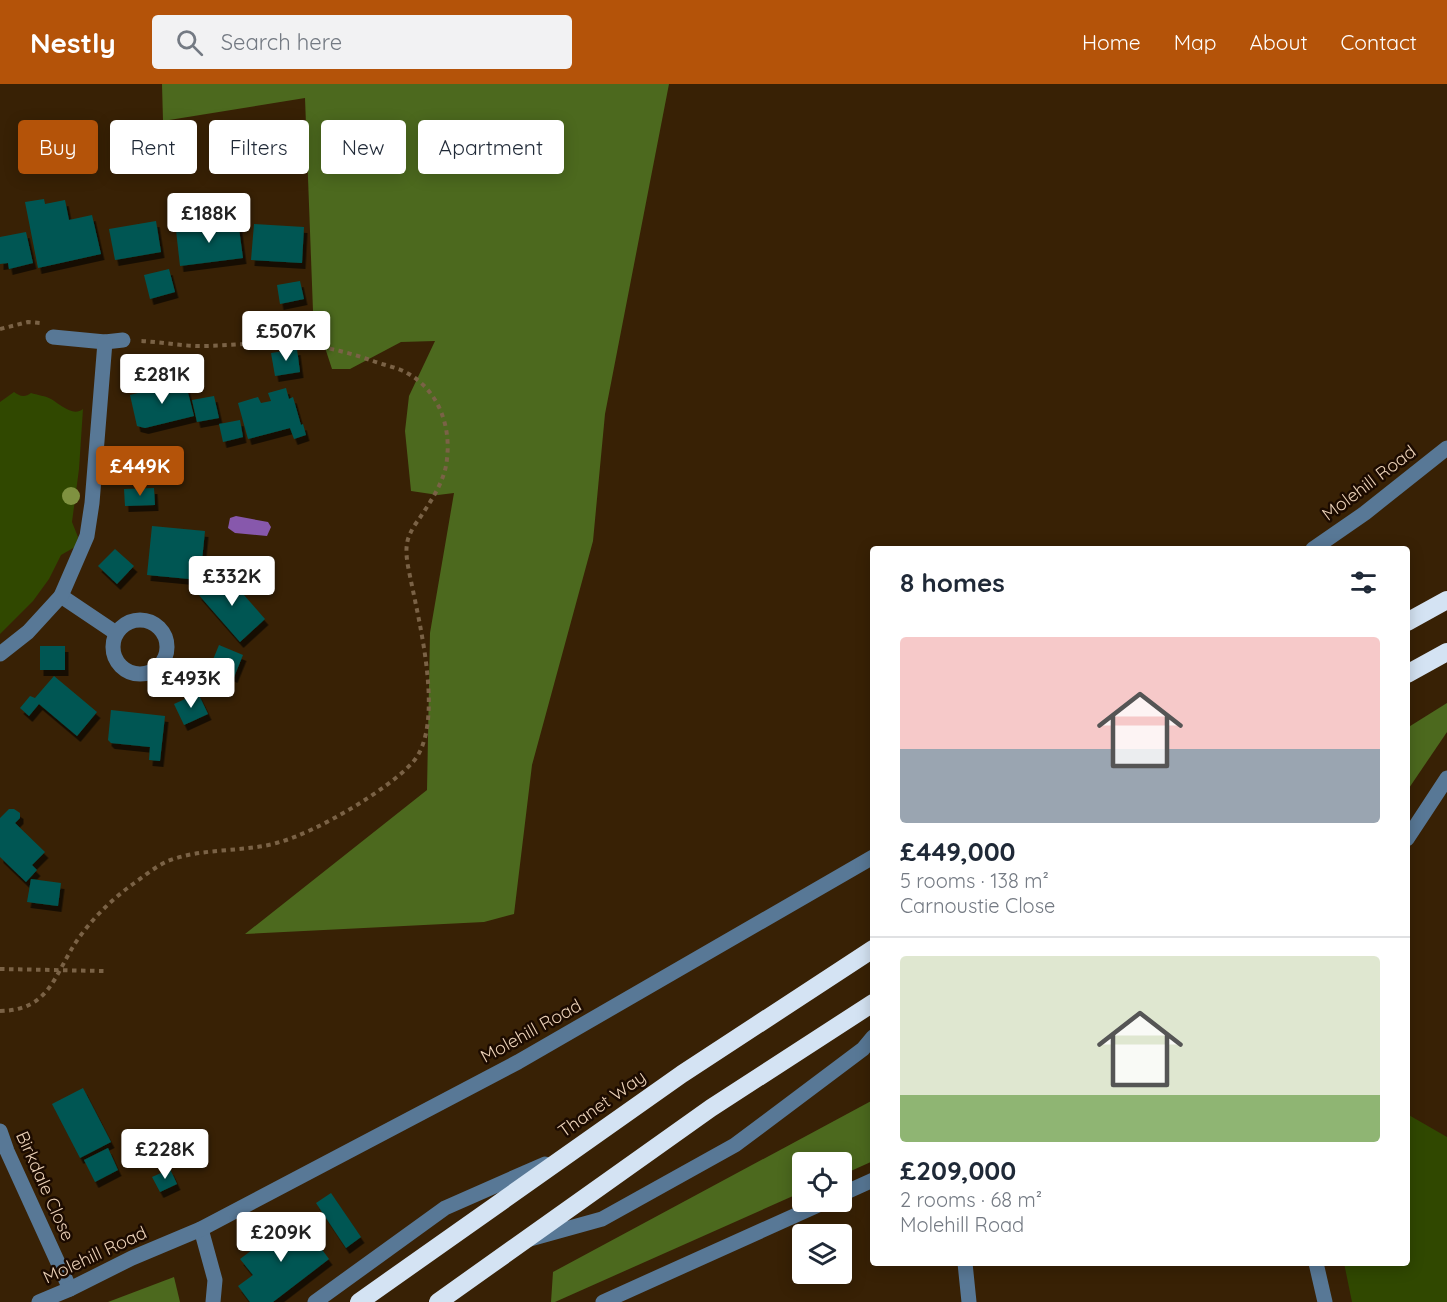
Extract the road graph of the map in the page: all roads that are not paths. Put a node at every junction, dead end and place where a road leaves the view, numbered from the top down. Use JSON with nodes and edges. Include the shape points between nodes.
{"nodes":[{"id":1,"x":53,"y":337,"type":"road end"},
{"id":2,"x":123,"y":340,"type":"road end"},
{"id":3,"x":105,"y":342,"type":"junction"},
{"id":4,"x":1447,"y":448,"type":"edge"},
{"id":5,"x":1317,"y":546,"type":"edge"},
{"id":6,"x":61,"y":596,"type":"junction"},
{"id":7,"x":1447,"y":600,"type":"edge"},
{"id":8,"x":1410,"y":620,"type":"edge"},
{"id":9,"x":116,"y":633,"type":"dead end"},
{"id":10,"x":1447,"y":652,"type":"edge"},
{"id":11,"x":0,"y":654,"type":"edge"},
{"id":12,"x":1410,"y":672,"type":"edge"},
{"id":13,"x":1447,"y":778,"type":"edge"},
{"id":14,"x":1410,"y":834,"type":"edge"},
{"id":15,"x":870,"y":859,"type":"edge"},
{"id":16,"x":870,"y":951,"type":"edge"},
{"id":17,"x":870,"y":1005,"type":"edge"},
{"id":18,"x":870,"y":1041,"type":"edge"},
{"id":19,"x":0,"y":1131,"type":"edge"},
{"id":20,"x":566,"y":1155,"type":"junction"},
{"id":21,"x":870,"y":1181,"type":"edge"},
{"id":22,"x":852,"y":1189,"type":"edge"},
{"id":23,"x":803,"y":1212,"type":"edge"},
{"id":24,"x":201,"y":1229,"type":"junction"},
{"id":25,"x":525,"y":1240,"type":"junction"},
{"id":26,"x":965,"y":1266,"type":"edge"},
{"id":27,"x":1317,"y":1266,"type":"edge"},
{"id":28,"x":70,"y":1289,"type":"junction"},
{"id":29,"x":39,"y":1302,"type":"edge"},
{"id":30,"x":213,"y":1302,"type":"edge"},
{"id":31,"x":315,"y":1302,"type":"edge"},
{"id":32,"x":359,"y":1302,"type":"edge"},
{"id":33,"x":438,"y":1302,"type":"edge"},
{"id":34,"x":603,"y":1302,"type":"edge"},
{"id":35,"x":969,"y":1302,"type":"edge"},
{"id":36,"x":1325,"y":1302,"type":"edge"}],
"edges":[{"from":1,"to":3,"type":"street"},
{"from":2,"to":3,"type":"street"},
{"from":3,"to":6,"type":"street","via":[[87,537]]},
{"from":4,"to":5,"type":"street","name":"Molehill Road"},
{"from":6,"to":9,"type":"street"},
{"from":6,"to":11,"type":"street","via":[[28,632]]},
{"from":7,"to":8,"type":"highway"},
{"from":10,"to":12,"type":"highway"},
{"from":13,"to":14,"type":"street"},
{"from":15,"to":24,"type":"street","name":"Molehill Road","via":[[518,1062]]},
{"from":16,"to":20,"type":"highway","name":"Thanet Way"},
{"from":17,"to":25,"type":"highway","via":[[711,1108]]},
{"from":18,"to":25,"type":"street","via":[[735,1144],[602,1219]]},
{"from":19,"to":28,"type":"street","name":"Birkdale Close"},
{"from":20,"to":31,"type":"street","via":[[445,1208]]},
{"from":20,"to":32,"type":"highway","name":"Thanet Way"},
{"from":21,"to":22,"type":"street"},
{"from":23,"to":34,"type":"street"},
{"from":24,"to":28,"type":"street","name":"Molehill Road"},
{"from":24,"to":30,"type":"street","via":[[215,1280]]},
{"from":25,"to":33,"type":"highway"},
{"from":26,"to":35,"type":"street"},
{"from":27,"to":36,"type":"street"},
{"from":28,"to":29,"type":"street","name":"Molehill Road"}]}
